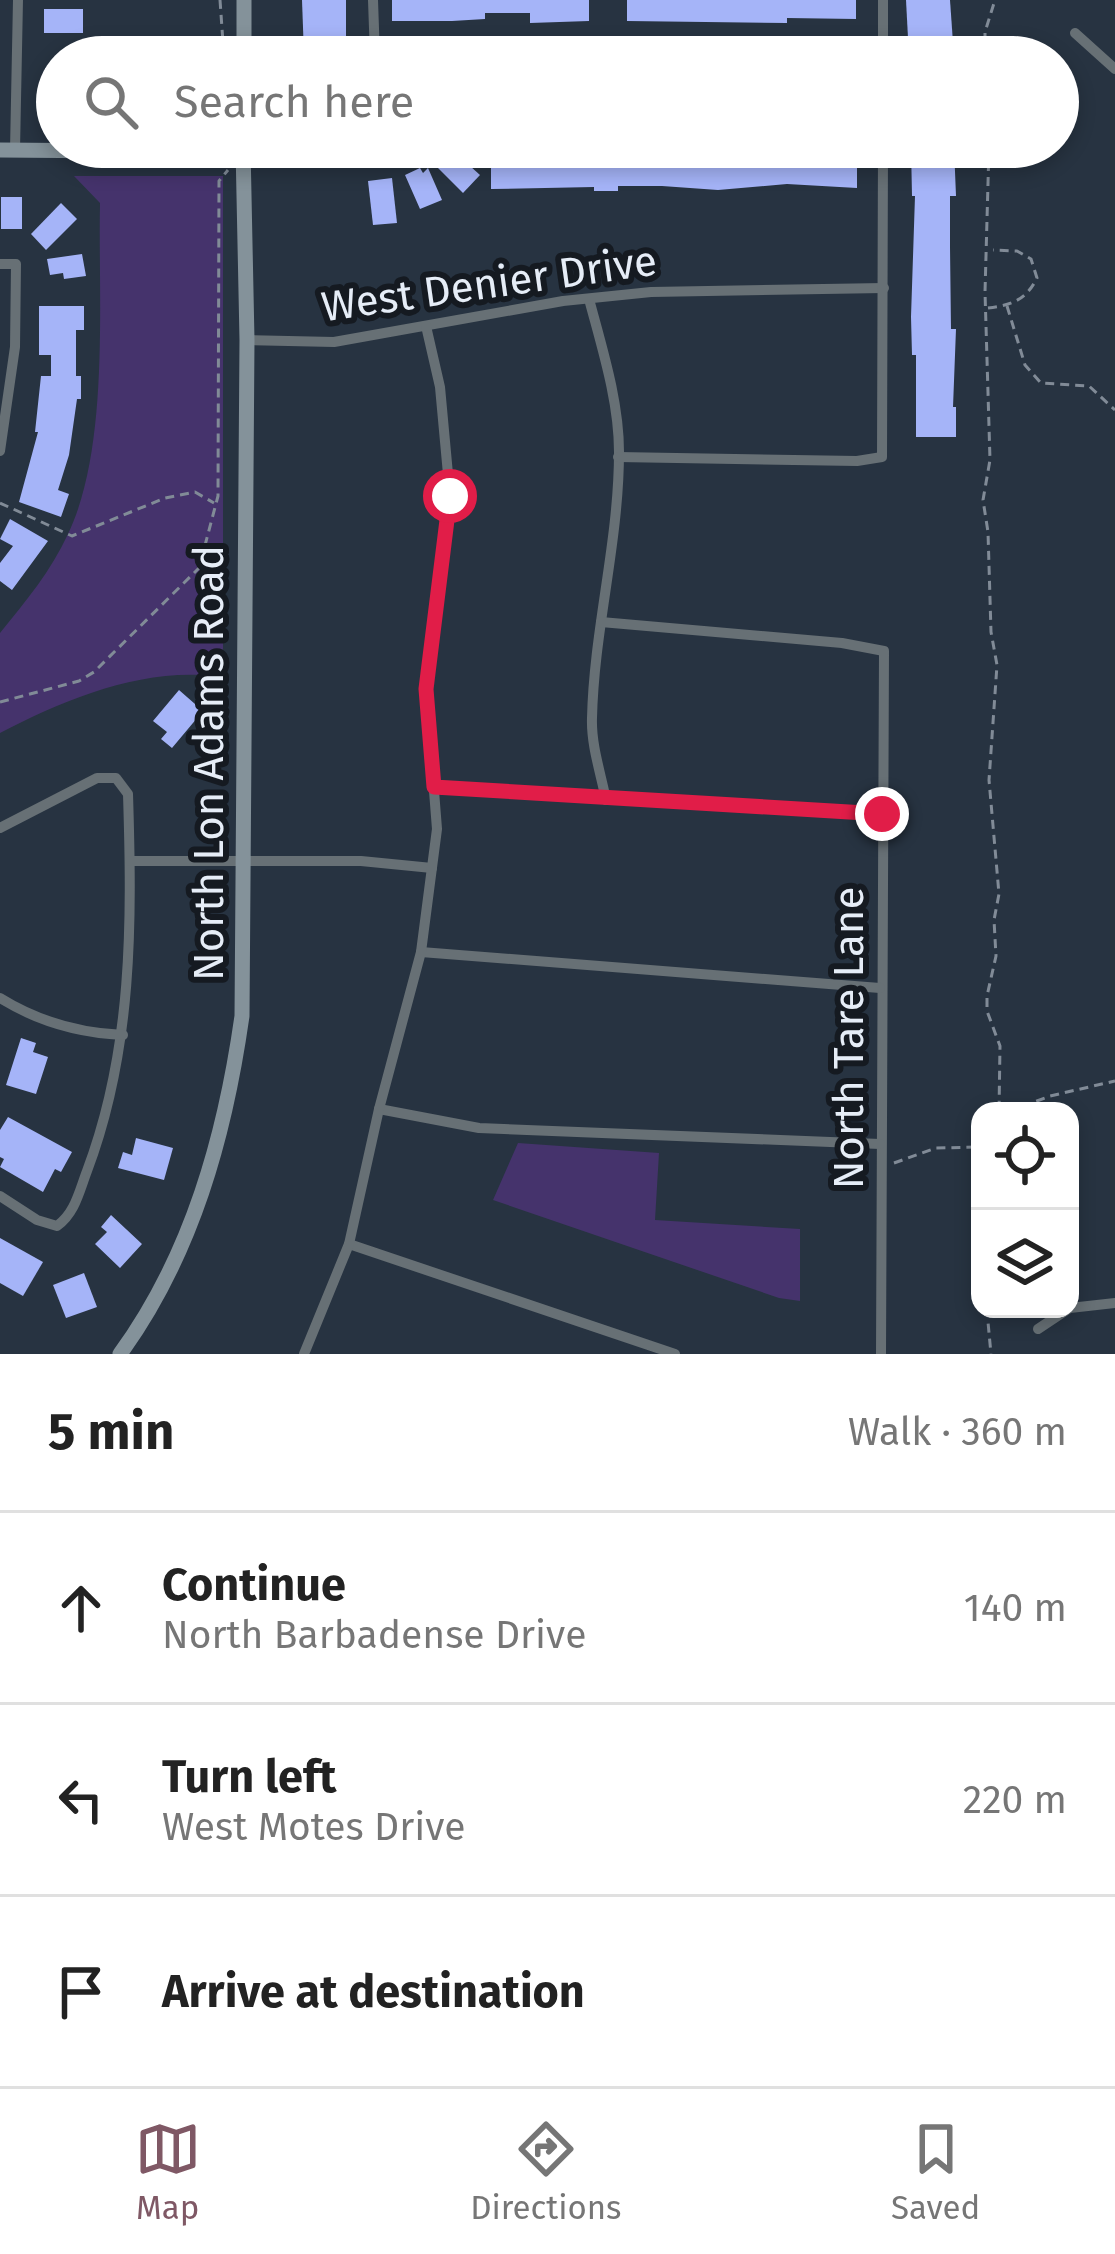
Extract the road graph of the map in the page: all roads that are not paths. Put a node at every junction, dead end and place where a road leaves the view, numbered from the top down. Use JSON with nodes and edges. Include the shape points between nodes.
{"nodes":[{"id":1,"x":18,"y":0,"type":"edge"},
{"id":2,"x":244,"y":0,"type":"edge"},
{"id":3,"x":373,"y":0,"type":"edge"},
{"id":4,"x":883,"y":0,"type":"edge"},
{"id":5,"x":1075,"y":33,"type":"dead end"},
{"id":6,"x":244,"y":36,"type":"edge"},
{"id":7,"x":374,"y":36,"type":"edge"},
{"id":8,"x":883,"y":36,"type":"edge"},
{"id":9,"x":1078,"y":36,"type":"edge"},
{"id":10,"x":17,"y":37,"type":"junction"},
{"id":11,"x":1079,"y":37,"type":"edge"},
{"id":12,"x":0,"y":38,"type":"edge"},
{"id":13,"x":1115,"y":69,"type":"edge"},
{"id":14,"x":8,"y":150,"type":"edge"},
{"id":15,"x":243,"y":168,"type":"edge"},
{"id":16,"x":883,"y":168,"type":"edge"},
{"id":17,"x":0,"y":264,"type":"edge"},
{"id":18,"x":884,"y":288,"type":"junction"},
{"id":19,"x":589,"y":298,"type":"junction"},
{"id":20,"x":425,"y":326,"type":"junction"},
{"id":21,"x":247,"y":340,"type":"junction"},
{"id":22,"x":3,"y":431,"type":"edge"},
{"id":23,"x":0,"y":451,"type":"edge"},
{"id":24,"x":619,"y":457,"type":"junction"},
{"id":25,"x":602,"y":622,"type":"junction"},
{"id":26,"x":434,"y":787,"type":"junction"},
{"id":27,"x":606,"y":800,"type":"junction"},
{"id":28,"x":882,"y":814,"type":"junction"},
{"id":29,"x":0,"y":828,"type":"edge"},
{"id":30,"x":130,"y":861,"type":"junction"},
{"id":31,"x":246,"y":861,"type":"junction"},
{"id":32,"x":432,"y":868,"type":"junction"},
{"id":33,"x":421,"y":952,"type":"junction"},
{"id":34,"x":880,"y":988,"type":"junction"},
{"id":35,"x":0,"y":998,"type":"edge"},
{"id":36,"x":123,"y":1036,"type":"junction"},
{"id":37,"x":379,"y":1109,"type":"junction"},
{"id":38,"x":880,"y":1144,"type":"junction"},
{"id":39,"x":0,"y":1196,"type":"edge"},
{"id":40,"x":349,"y":1244,"type":"junction"},
{"id":41,"x":1115,"y":1304,"type":"edge"},
{"id":42,"x":1079,"y":1307,"type":"edge"},
{"id":43,"x":1054,"y":1318,"type":"edge"},
{"id":44,"x":1038,"y":1329,"type":"dead end"},
{"id":45,"x":120,"y":1354,"type":"edge"},
{"id":46,"x":304,"y":1354,"type":"edge"},
{"id":47,"x":675,"y":1354,"type":"edge"},
{"id":48,"x":881,"y":1354,"type":"edge"}],
"edges":[{"from":1,"to":10,"type":"street"},
{"from":2,"to":6,"type":"street"},
{"from":3,"to":7,"type":"street"},
{"from":4,"to":8,"type":"street"},
{"from":5,"to":9,"type":"street"},
{"from":10,"to":12,"type":"street"},
{"from":10,"to":14,"type":"street"},
{"from":11,"to":13,"type":"street"},
{"from":15,"to":21,"type":"street","name":"North Lon Adams Road"},
{"from":16,"to":18,"type":"street"},
{"from":17,"to":22,"type":"street","via":[[16,264]]},
{"from":18,"to":19,"type":"street","name":"West Denier Drive"},
{"from":18,"to":24,"type":"street","via":[[882,457]]},
{"from":19,"to":20,"type":"street","name":"West Denier Drive"},
{"from":19,"to":24,"type":"street"},
{"from":20,"to":21,"type":"street","name":"West Denier Drive","via":[[334,342]]},
{"from":20,"to":26,"type":"street","via":[[450,496],[426,689]]},
{"from":21,"to":31,"type":"street","name":"North Lon Adams Road"},
{"from":22,"to":23,"type":"street"},
{"from":24,"to":25,"type":"street"},
{"from":25,"to":27,"type":"street","via":[[591,723]]},
{"from":25,"to":28,"type":"street","name":"North Tare Lane","via":[[884,651]]},
{"from":26,"to":27,"type":"street"},
{"from":26,"to":32,"type":"street"},
{"from":27,"to":28,"type":"street"},
{"from":28,"to":34,"type":"street","name":"North Tare Lane"},
{"from":29,"to":30,"type":"street","via":[[97,778],[116,778],[128,794]]},
{"from":30,"to":31,"type":"street"},
{"from":30,"to":36,"type":"street"},
{"from":31,"to":32,"type":"street"},
{"from":31,"to":45,"type":"street","name":"North Lon Adams Road","via":[[242,1016],[225,1118],[170,1272]]},
{"from":32,"to":33,"type":"street"},
{"from":33,"to":34,"type":"street"},
{"from":33,"to":37,"type":"street"},
{"from":34,"to":38,"type":"street","name":"North Tare Lane"},
{"from":35,"to":36,"type":"street","via":[[31,1017]]},
{"from":36,"to":39,"type":"street","via":[[101,1133],[69,1217],[57,1226],[37,1220]]},
{"from":37,"to":38,"type":"street","via":[[479,1128]]},
{"from":37,"to":40,"type":"street"},
{"from":38,"to":48,"type":"street","name":"North Tare Lane"},
{"from":40,"to":46,"type":"street"},
{"from":40,"to":47,"type":"street"},
{"from":41,"to":42,"type":"street"},
{"from":43,"to":44,"type":"street"}]}
